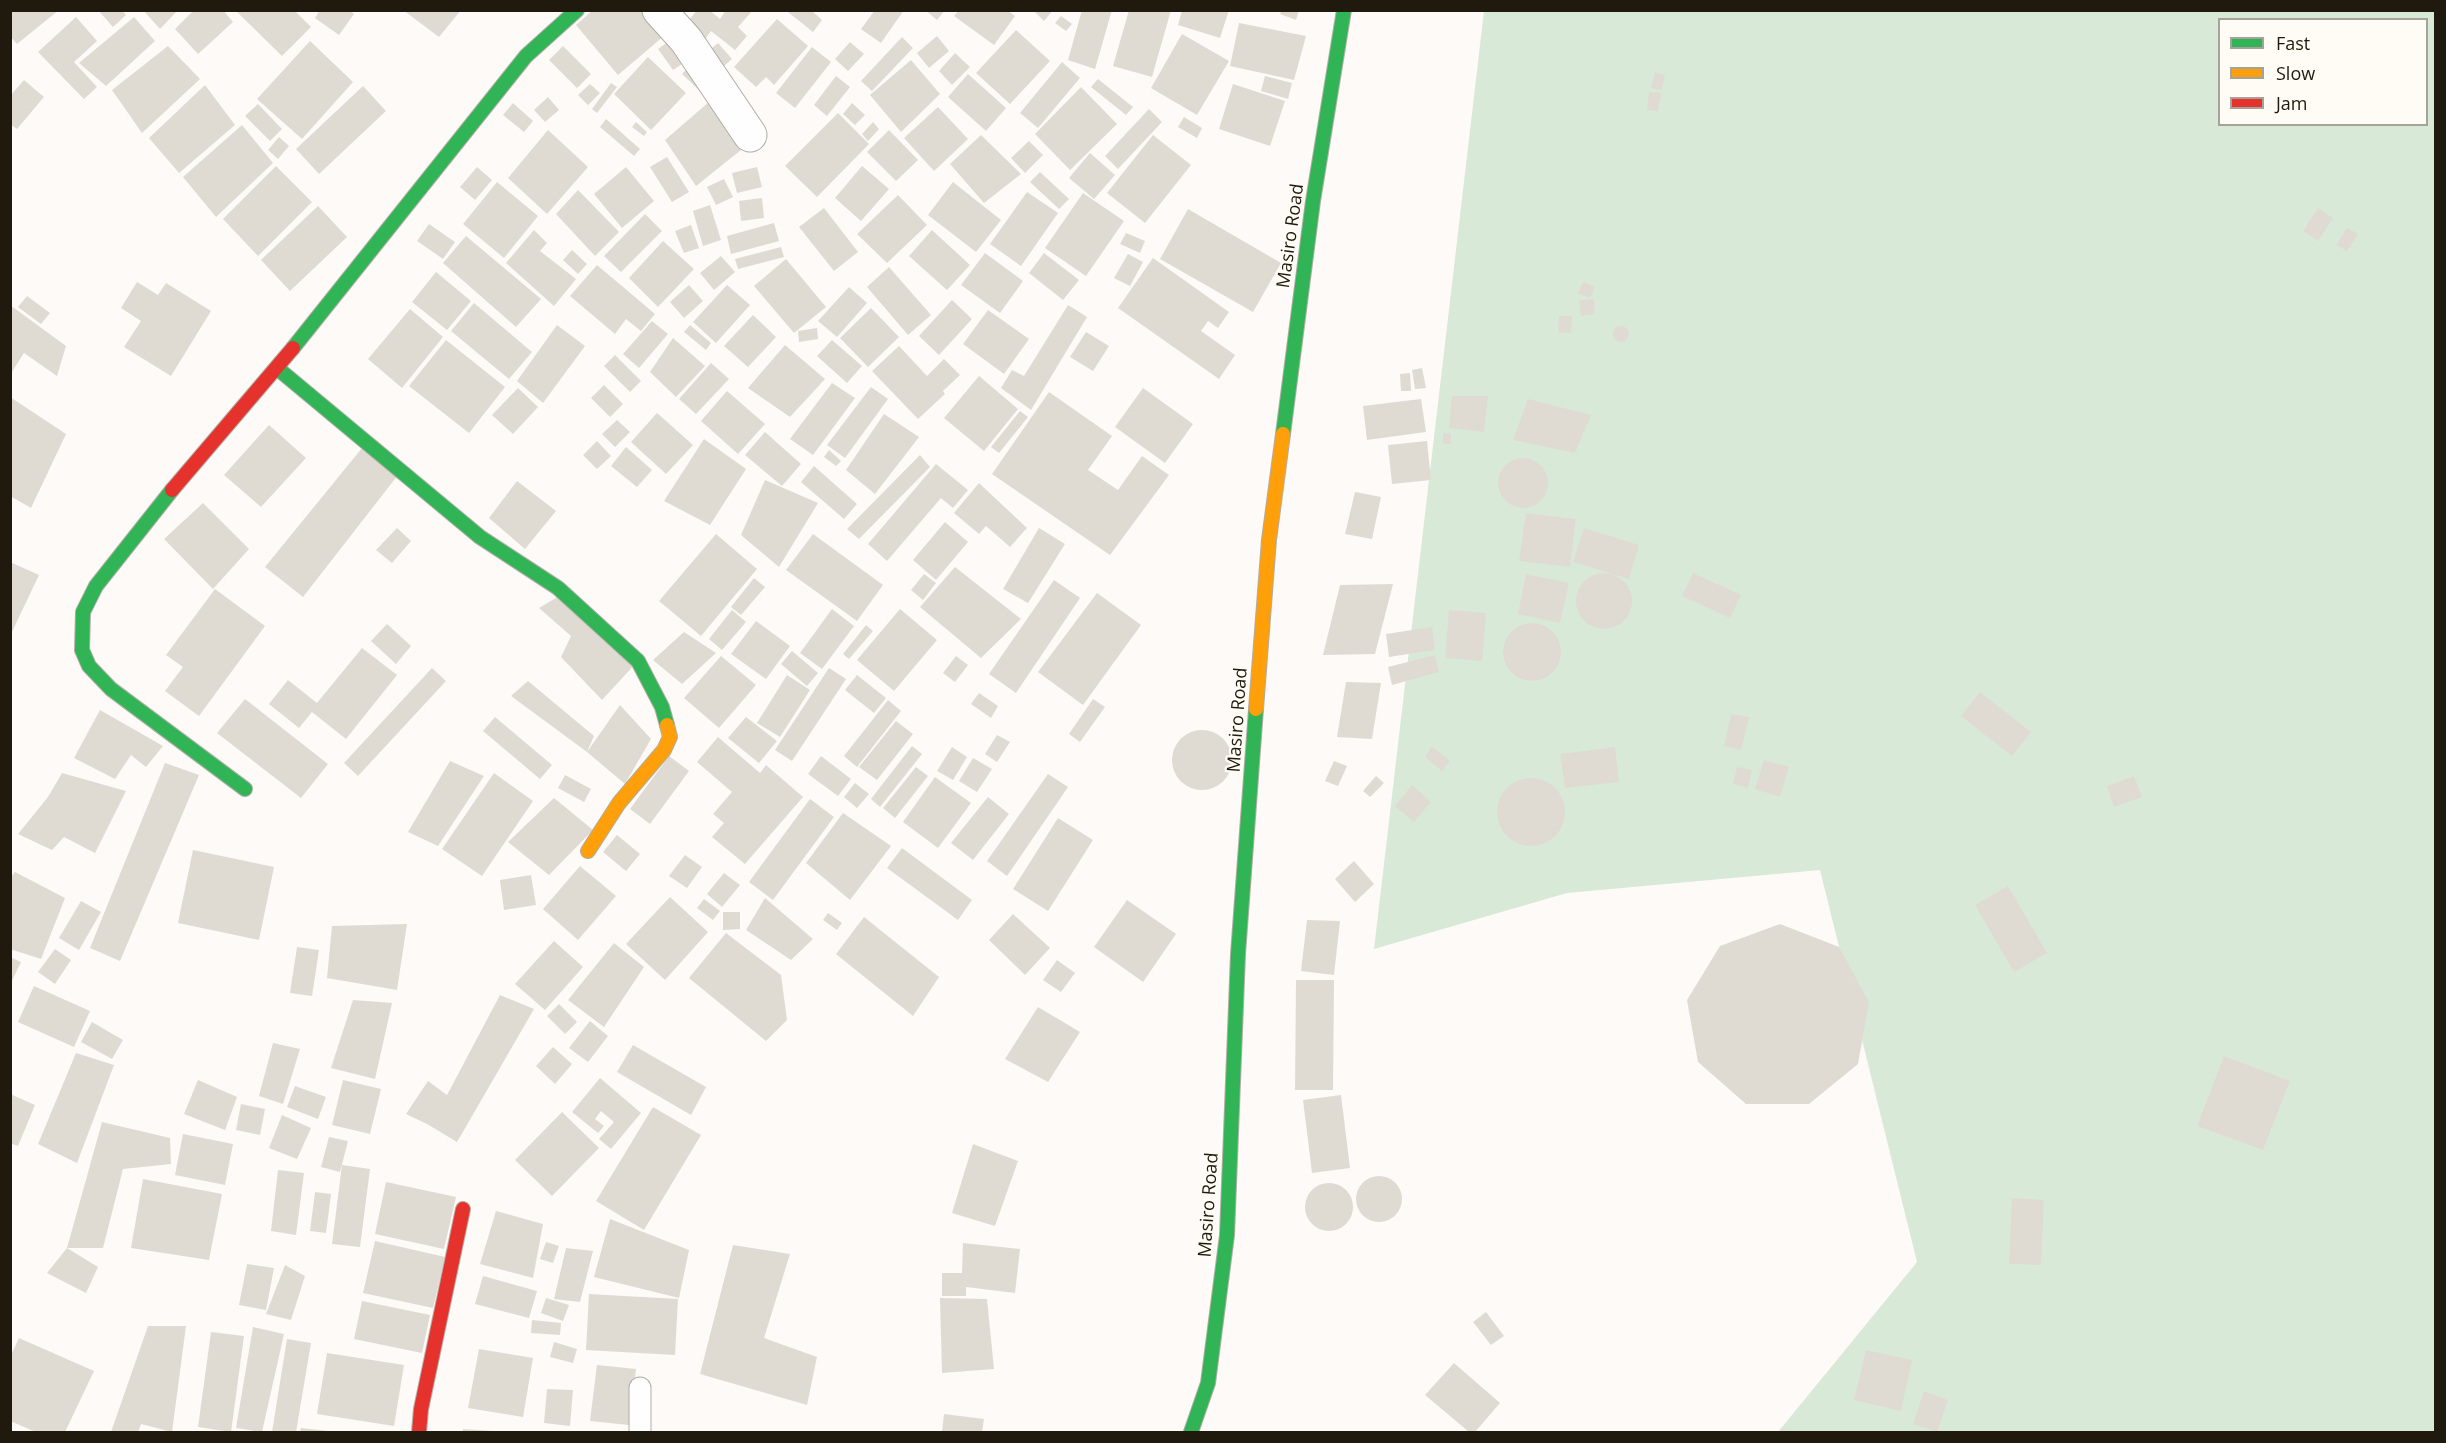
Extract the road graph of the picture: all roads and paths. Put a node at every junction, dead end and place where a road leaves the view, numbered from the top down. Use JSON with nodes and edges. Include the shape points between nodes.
{"nodes":[{"id":1,"x":577,"y":10,"type":"edge"},
{"id":2,"x":659,"y":10,"type":"edge"},
{"id":3,"x":1344,"y":10,"type":"edge"},
{"id":4,"x":750,"y":135,"type":"dead end"},
{"id":5,"x":277,"y":368,"type":"junction"},
{"id":6,"x":245,"y":789,"type":"dead end"},
{"id":7,"x":588,"y":850,"type":"dead end"},
{"id":8,"x":464,"y":1209,"type":"dead end"},
{"id":9,"x":640,"y":1388,"type":"dead end"},
{"id":10,"x":419,"y":1432,"type":"edge"},
{"id":11,"x":640,"y":1432,"type":"edge"},
{"id":12,"x":1191,"y":1432,"type":"edge"}],
"edges":[{"from":1,"to":5,"type":"street","via":[[526,56]]},
{"from":2,"to":4,"type":"street","via":[[692,48]]},
{"from":3,"to":12,"type":"street","name":"Masiro Road","via":[[1313,201],[1269,540],[1238,954],[1227,1235],[1208,1383]]},
{"from":5,"to":6,"type":"street","via":[[120,554],[82,612],[82,650],[89,666],[111,689]]},
{"from":5,"to":7,"type":"street","via":[[480,537],[558,588],[638,662],[662,706],[670,737]]},
{"from":8,"to":10,"type":"street"},
{"from":9,"to":11,"type":"lane"}]}
